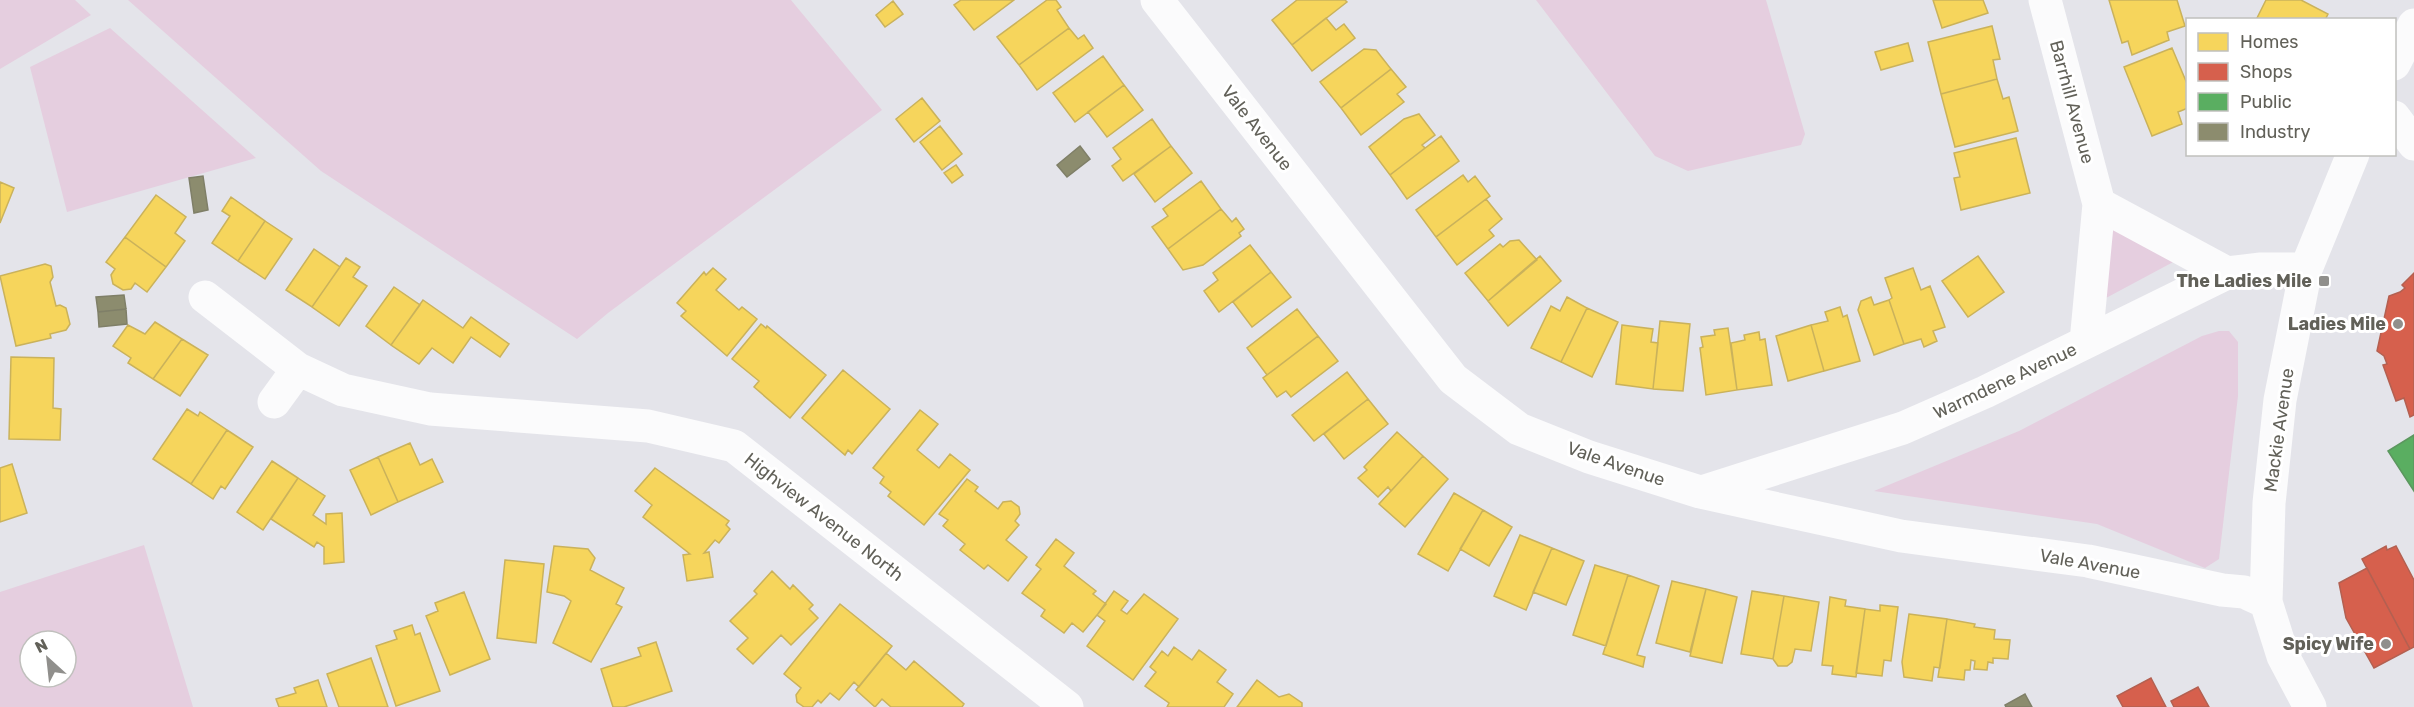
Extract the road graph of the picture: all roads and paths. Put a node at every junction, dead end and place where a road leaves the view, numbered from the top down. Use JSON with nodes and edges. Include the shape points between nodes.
{"nodes":[{"id":1,"x":1157,"y":0,"type":"edge"},
{"id":2,"x":2045,"y":0,"type":"edge"},
{"id":3,"x":2414,"y":25,"type":"edge"},
{"id":4,"x":2396,"y":60,"type":"edge"},
{"id":5,"x":2396,"y":120,"type":"edge"},
{"id":6,"x":2414,"y":144,"type":"edge"},
{"id":7,"x":2352,"y":156,"type":"edge"},
{"id":8,"x":2099,"y":204,"type":"junction"},
{"id":9,"x":2306,"y":268,"type":"junction"},
{"id":10,"x":2227,"y":273,"type":"junction"},
{"id":11,"x":205,"y":297,"type":"dead end"},
{"id":12,"x":2086,"y":342,"type":"junction"},
{"id":13,"x":298,"y":369,"type":"junction"},
{"id":14,"x":274,"y":402,"type":"dead end"},
{"id":15,"x":1700,"y":492,"type":"junction"},
{"id":16,"x":2266,"y":602,"type":"junction"},
{"id":17,"x":1067,"y":707,"type":"edge"},
{"id":18,"x":2310,"y":707,"type":"edge"}],
"edges":[{"from":1,"to":15,"type":"street","name":"Vale Avenue","via":[[1453,379],[1519,429],[1589,457]]},
{"from":2,"to":8,"type":"street","name":"Barrhill Avenue"},
{"from":3,"to":4,"type":"street"},
{"from":5,"to":6,"type":"street"},
{"from":7,"to":9,"type":"street","name":"Mackie Avenue"},
{"from":8,"to":10,"type":"street"},
{"from":8,"to":12,"type":"street","name":"Barrhill Avenue"},
{"from":9,"to":10,"type":"street","name":"Warmdene Avenue"},
{"from":9,"to":16,"type":"street","name":"Mackie Avenue","via":[[2280,400],[2269,503]]},
{"from":10,"to":12,"type":"street","name":"Warmdene Avenue"},
{"from":11,"to":13,"type":"street","name":"Highview Avenue North"},
{"from":12,"to":15,"type":"street","name":"Warmdene Avenue","via":[[1903,428]]},
{"from":13,"to":14,"type":"street"},
{"from":13,"to":17,"type":"street","name":"Highview Avenue North","via":[[343,390],[430,409],[648,426],[734,446]]},
{"from":15,"to":16,"type":"street","name":"Vale Avenue","via":[[1901,536],[2088,561],[2244,592]]},
{"from":16,"to":18,"type":"street","name":"Mackie Avenue","via":[[2283,656]]}]}
